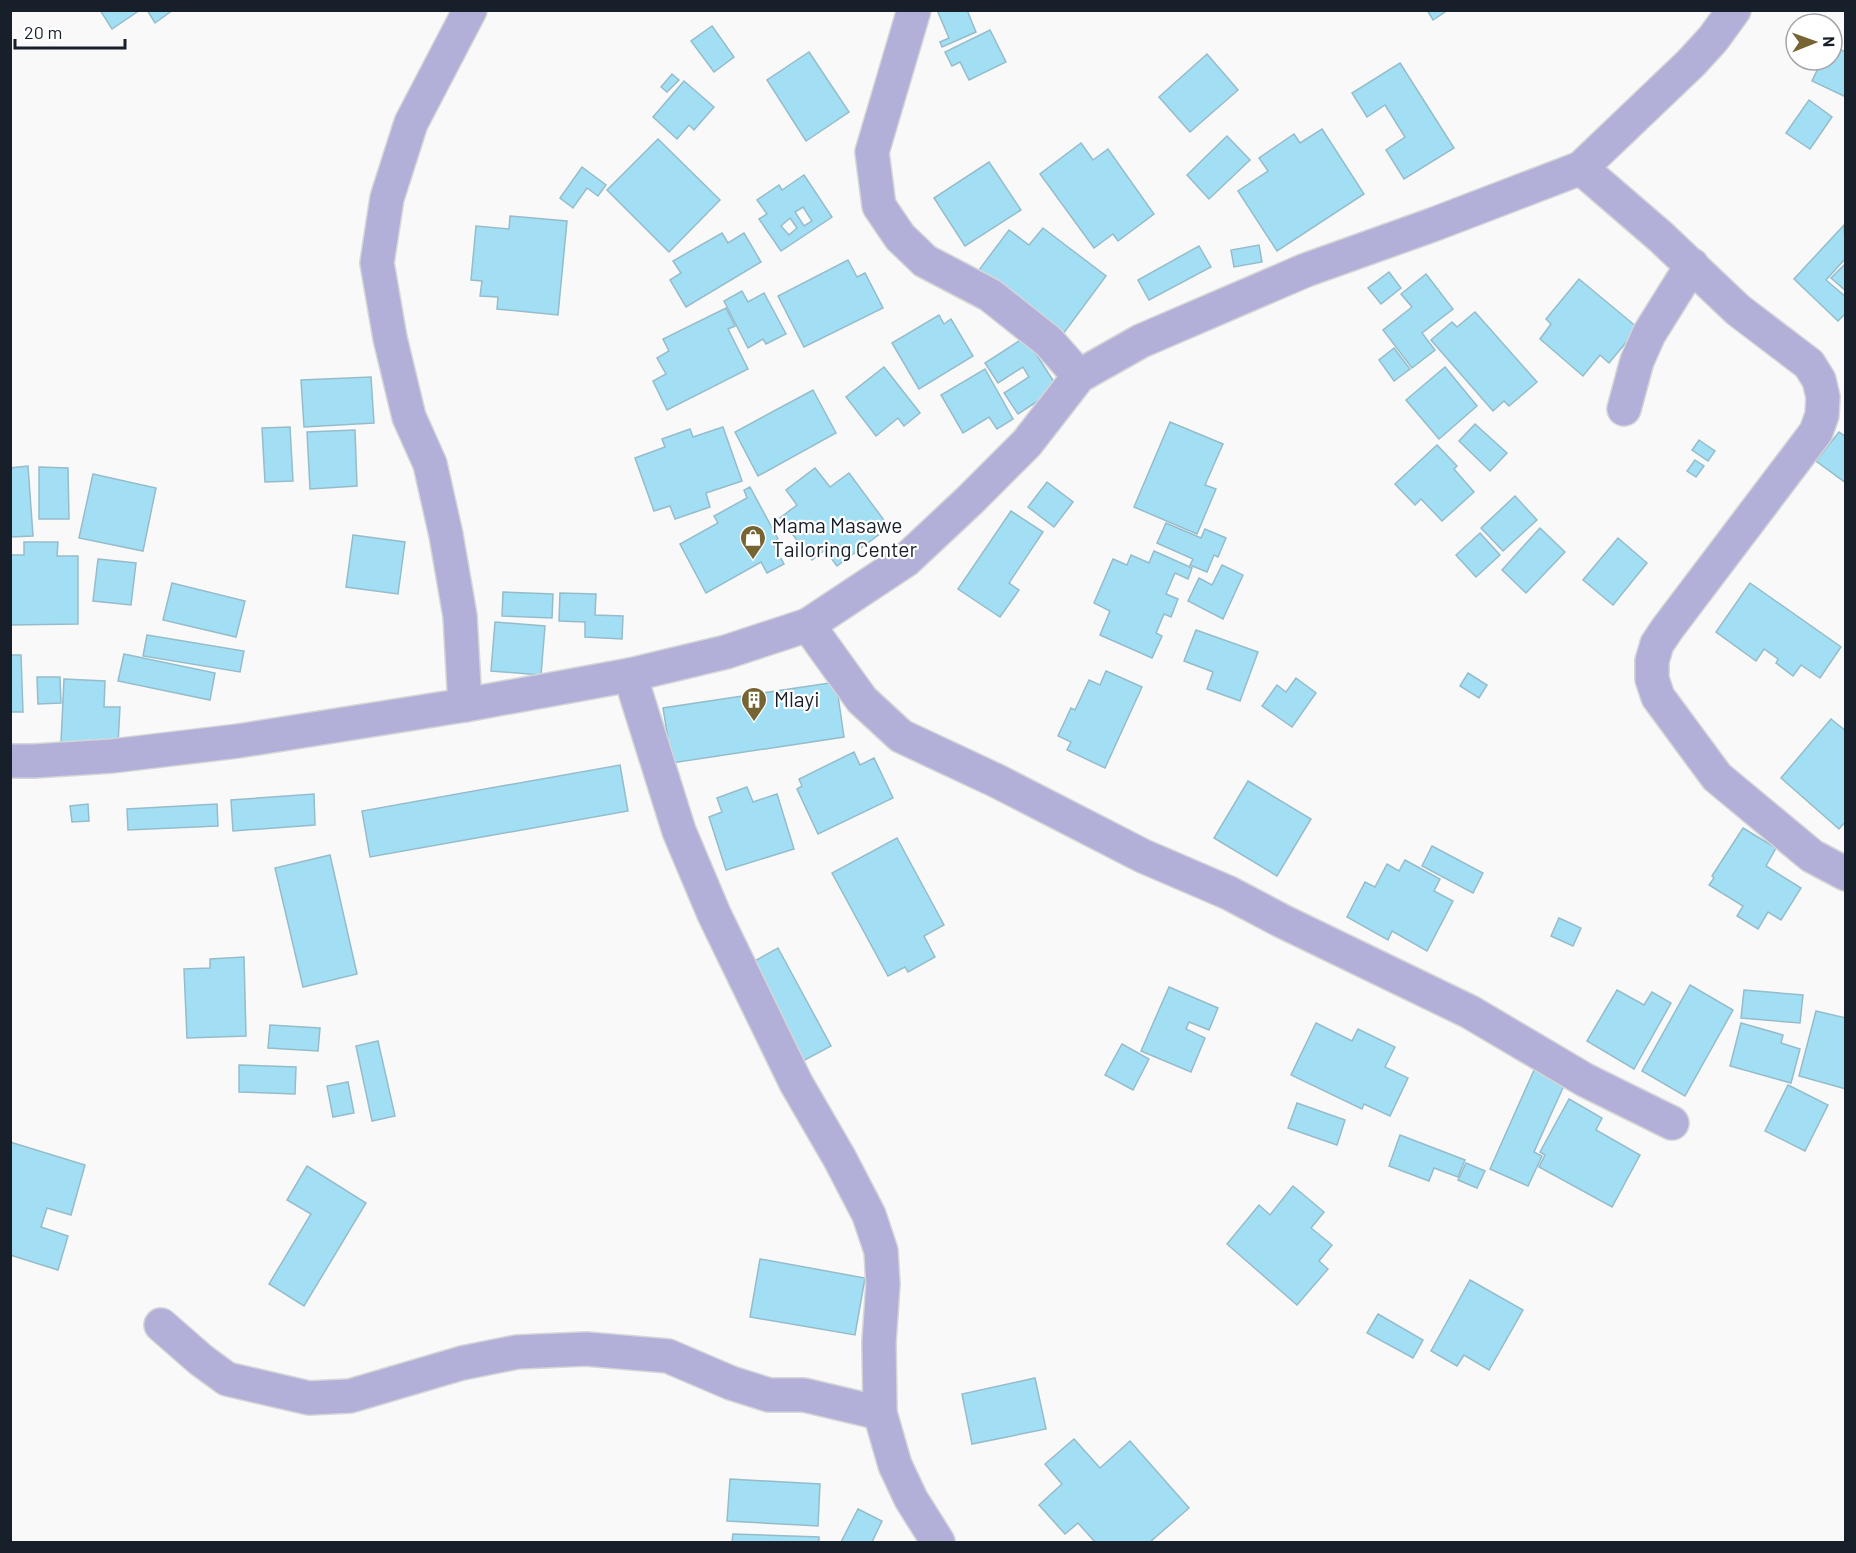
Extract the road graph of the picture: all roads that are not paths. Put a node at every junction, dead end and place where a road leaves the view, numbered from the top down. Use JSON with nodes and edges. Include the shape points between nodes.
{"nodes":[{"id":1,"x":470,"y":10,"type":"edge"},
{"id":2,"x":914,"y":10,"type":"edge"},
{"id":3,"x":1734,"y":10,"type":"edge"},
{"id":4,"x":1581,"y":168,"type":"junction"},
{"id":5,"x":1692,"y":265,"type":"junction"},
{"id":6,"x":1079,"y":376,"type":"junction"},
{"id":7,"x":1624,"y":409,"type":"dead end"},
{"id":8,"x":808,"y":625,"type":"junction"},
{"id":9,"x":630,"y":675,"type":"junction"},
{"id":10,"x":465,"y":705,"type":"junction"},
{"id":11,"x":10,"y":760,"type":"edge"},
{"id":12,"x":1845,"y":874,"type":"edge"},
{"id":13,"x":1672,"y":1123,"type":"dead end"},
{"id":14,"x":161,"y":1325,"type":"dead end"},
{"id":15,"x":880,"y":1413,"type":"junction"},
{"id":16,"x":938,"y":1542,"type":"edge"}],
"edges":[{"from":1,"to":10,"type":"street","via":[[411,123],[387,198],[377,264],[409,417],[430,464],[446,535],[460,616]]},
{"from":2,"to":6,"type":"street","via":[[872,152],[879,206],[900,237],[925,261],[990,295],[1048,341]]},
{"from":3,"to":4,"type":"street","via":[[1691,63]]},
{"from":4,"to":5,"type":"street"},
{"from":4,"to":6,"type":"street","via":[[1306,270],[1141,341]]},
{"from":5,"to":7,"type":"street","via":[[1636,361]]},
{"from":5,"to":12,"type":"street","via":[[1738,310],[1809,364],[1819,380],[1822,415],[1816,432],[1657,644],[1652,679],[1658,697],[1717,777],[1812,856]]},
{"from":6,"to":8,"type":"street","via":[[1027,443],[906,561]]},
{"from":8,"to":9,"type":"street","via":[[726,652]]},
{"from":8,"to":13,"type":"street","via":[[862,700],[901,736],[1470,1012],[1585,1080]]},
{"from":9,"to":10,"type":"street"},
{"from":9,"to":15,"type":"street","via":[[679,831],[714,914],[796,1083],[869,1215],[881,1251],[883,1284]]},
{"from":10,"to":11,"type":"street","via":[[238,741],[112,756]]},
{"from":14,"to":15,"type":"street","via":[[226,1379],[309,1398],[350,1396],[462,1363],[517,1352],[586,1349],[668,1356],[769,1395],[804,1395]]},
{"from":15,"to":16,"type":"street","via":[[911,1499]]}]}
